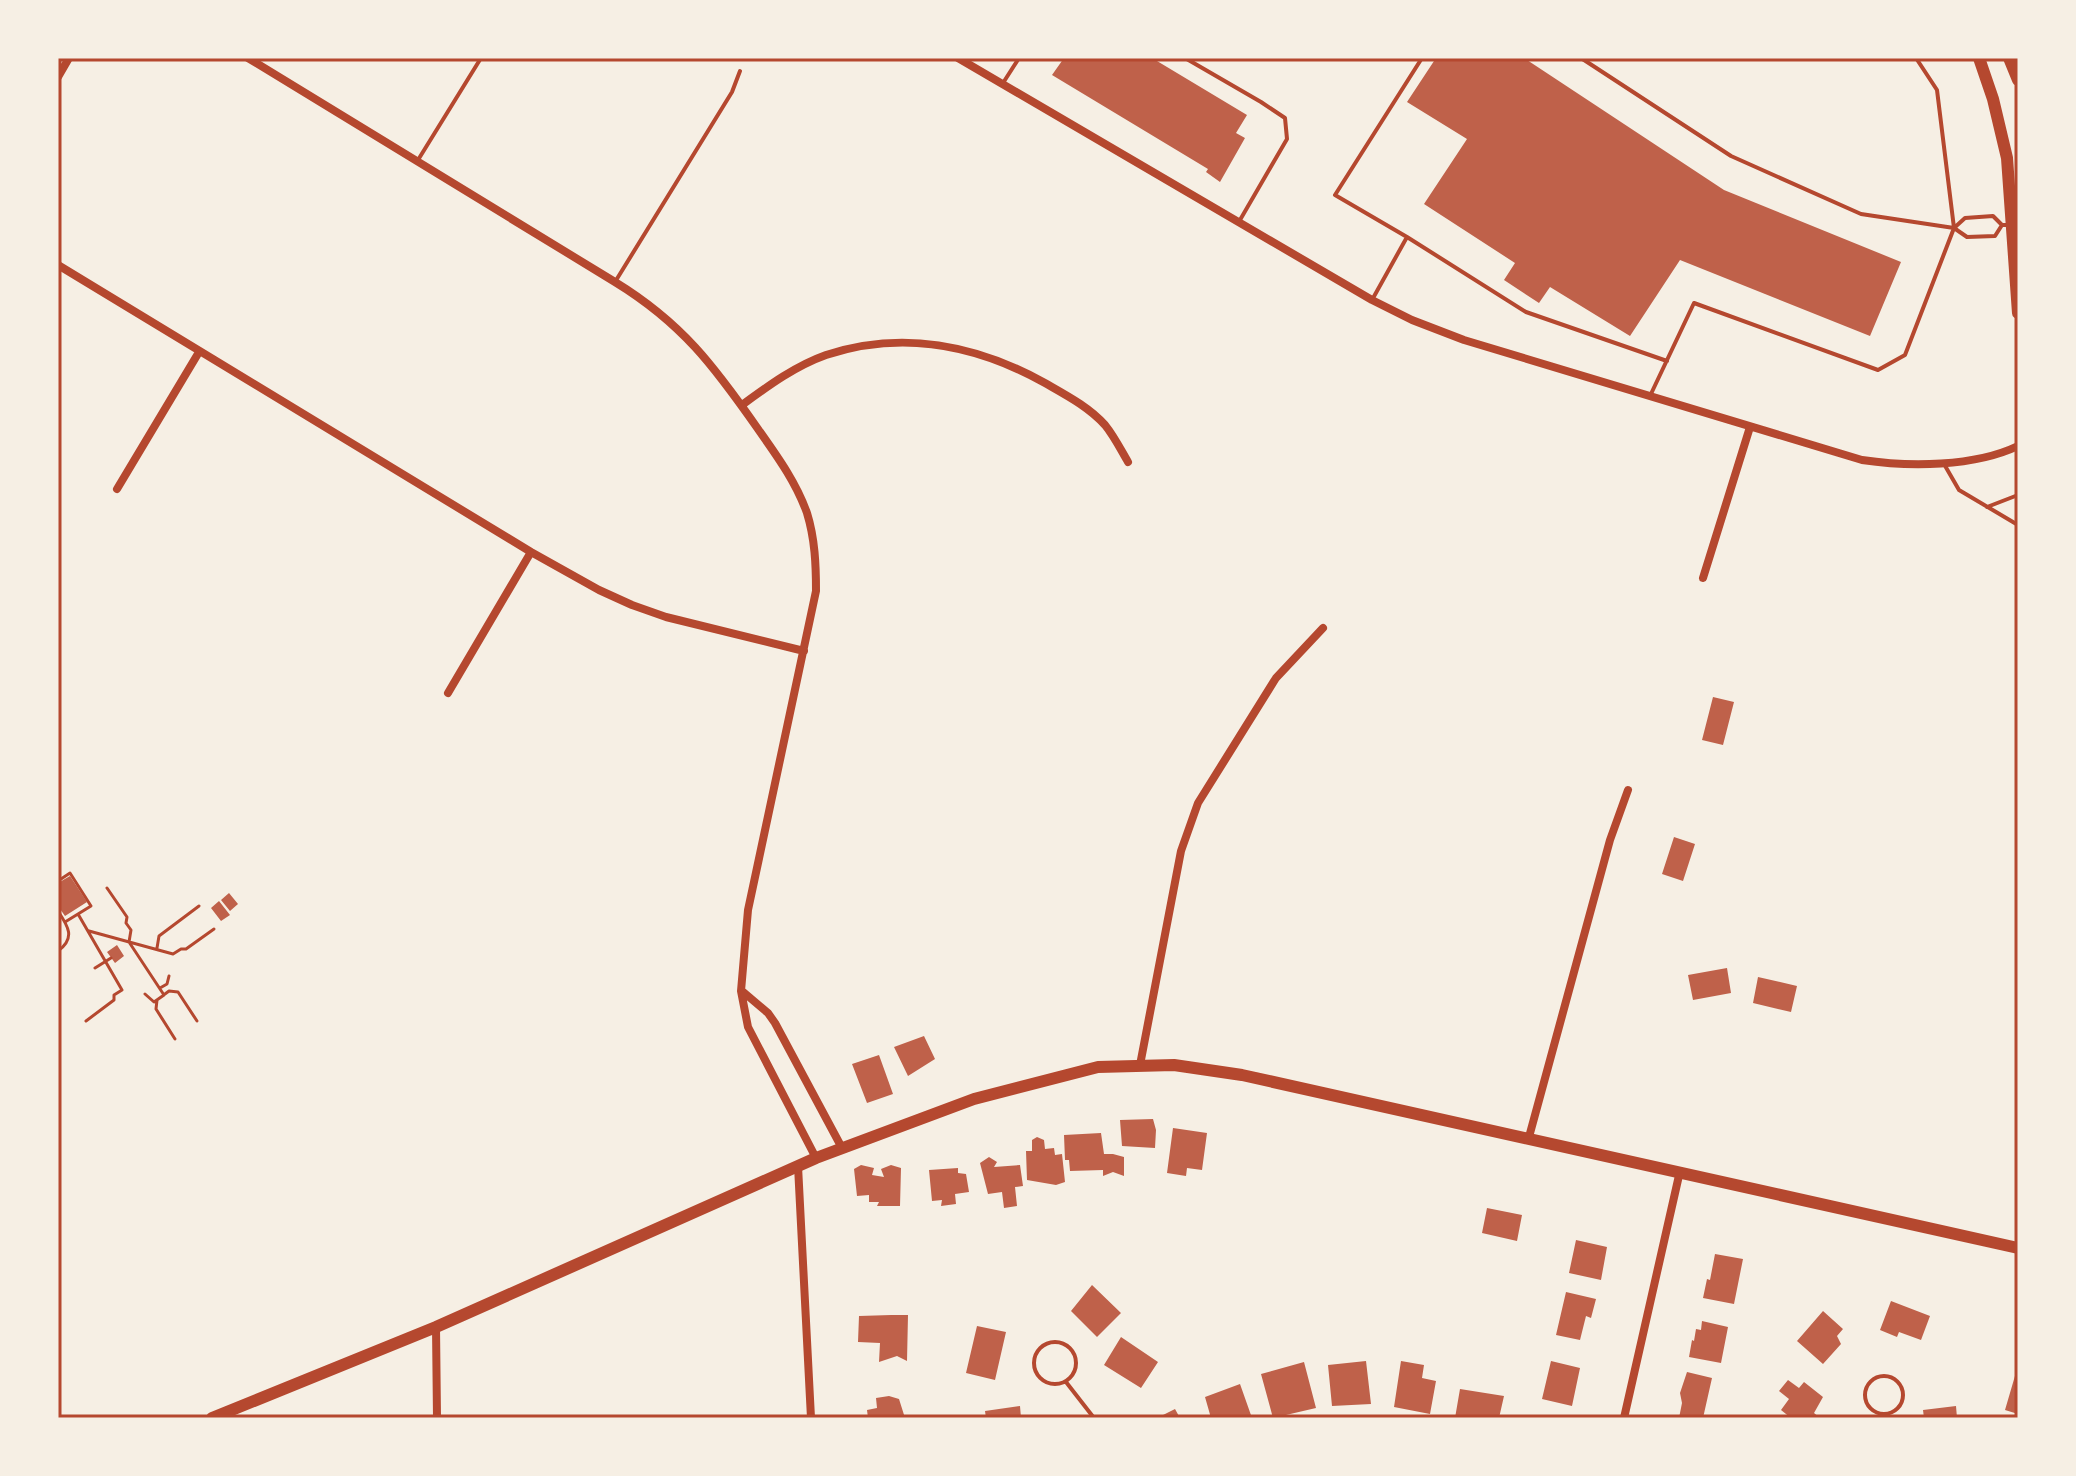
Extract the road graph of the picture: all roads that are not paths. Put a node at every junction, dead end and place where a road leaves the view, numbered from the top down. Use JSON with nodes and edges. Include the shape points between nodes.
{"nodes":[{"id":1,"x":69,"y":58,"type":"edge"},
{"id":2,"x":248,"y":58,"type":"edge"},
{"id":3,"x":481,"y":58,"type":"edge"},
{"id":4,"x":958,"y":58,"type":"edge"},
{"id":5,"x":1019,"y":58,"type":"edge"},
{"id":6,"x":1185,"y":58,"type":"edge"},
{"id":7,"x":1422,"y":58,"type":"edge"},
{"id":8,"x":1581,"y":58,"type":"edge"},
{"id":9,"x":1916,"y":58,"type":"edge"},
{"id":10,"x":1979,"y":58,"type":"edge"},
{"id":11,"x":2009,"y":58,"type":"edge"},
{"id":12,"x":740,"y":71,"type":"dead end"},
{"id":13,"x":58,"y":77,"type":"edge"},
{"id":14,"x":2018,"y":80,"type":"edge"},
{"id":15,"x":1002,"y":84,"type":"junction"},
{"id":16,"x":417,"y":162,"type":"junction"},
{"id":17,"x":1239,"y":222,"type":"junction"},
{"id":18,"x":2011,"y":225,"type":"edge"},
{"id":19,"x":1954,"y":228,"type":"junction"},
{"id":20,"x":1407,"y":237,"type":"junction"},
{"id":21,"x":58,"y":265,"type":"edge"},
{"id":22,"x":615,"y":282,"type":"junction"},
{"id":23,"x":1372,"y":300,"type":"junction"},
{"id":24,"x":2018,"y":313,"type":"edge"},
{"id":25,"x":199,"y":352,"type":"junction"},
{"id":26,"x":1667,"y":361,"type":"junction"},
{"id":27,"x":1650,"y":396,"type":"junction"},
{"id":28,"x":742,"y":405,"type":"junction"},
{"id":29,"x":1750,"y":427,"type":"junction"},
{"id":30,"x":2018,"y":446,"type":"edge"},
{"id":31,"x":1128,"y":462,"type":"dead end"},
{"id":32,"x":1942,"y":462,"type":"junction"},
{"id":33,"x":117,"y":489,"type":"dead end"},
{"id":34,"x":2018,"y":495,"type":"edge"},
{"id":35,"x":1987,"y":507,"type":"junction"},
{"id":36,"x":2018,"y":525,"type":"edge"},
{"id":37,"x":531,"y":552,"type":"junction"},
{"id":38,"x":1703,"y":578,"type":"dead end"},
{"id":39,"x":1323,"y":628,"type":"dead end"},
{"id":40,"x":804,"y":651,"type":"junction"},
{"id":41,"x":448,"y":693,"type":"dead end"},
{"id":42,"x":1628,"y":790,"type":"dead end"},
{"id":43,"x":741,"y":991,"type":"junction"},
{"id":44,"x":1140,"y":1065,"type":"junction"},
{"id":45,"x":1529,"y":1137,"type":"junction"},
{"id":46,"x":842,"y":1148,"type":"junction"},
{"id":47,"x":816,"y":1158,"type":"junction"},
{"id":48,"x":798,"y":1166,"type":"junction"},
{"id":49,"x":1680,"y":1171,"type":"junction"},
{"id":50,"x":2018,"y":1248,"type":"edge"},
{"id":51,"x":436,"y":1327,"type":"junction"},
{"id":52,"x":1066,"y":1381,"type":"junction"},
{"id":53,"x":1879,"y":1416,"type":"edge"},
{"id":54,"x":212,"y":1418,"type":"edge"},
{"id":55,"x":437,"y":1418,"type":"edge"},
{"id":56,"x":811,"y":1418,"type":"edge"},
{"id":57,"x":1094,"y":1418,"type":"edge"},
{"id":58,"x":1624,"y":1418,"type":"edge"}],
"edges":[{"from":1,"to":13,"type":"street"},
{"from":2,"to":16,"type":"street"},
{"from":3,"to":16,"type":"lane"},
{"from":4,"to":15,"type":"street"},
{"from":5,"to":15,"type":"lane"},
{"from":6,"to":17,"type":"lane","via":[[1285,118],[1287,139]]},
{"from":7,"to":20,"type":"lane","via":[[1335,195]]},
{"from":8,"to":19,"type":"lane","via":[[1731,156],[1861,214]]},
{"from":9,"to":19,"type":"lane","via":[[1937,90]]},
{"from":10,"to":18,"type":"main road","via":[[2007,158]]},
{"from":11,"to":14,"type":"main road"},
{"from":12,"to":22,"type":"lane"},
{"from":15,"to":17,"type":"street"},
{"from":16,"to":22,"type":"street"},
{"from":17,"to":23,"type":"street"},
{"from":18,"to":19,"type":"lane","via":[[1993,216],[1965,218]]},
{"from":18,"to":19,"type":"lane","via":[[1995,236],[1967,237]]},
{"from":18,"to":24,"type":"main road"},
{"from":19,"to":26,"type":"lane","via":[[1905,355],[1878,370],[1694,303]]},
{"from":20,"to":23,"type":"lane"},
{"from":20,"to":26,"type":"lane","via":[[1526,312]]},
{"from":21,"to":25,"type":"street"},
{"from":22,"to":28,"type":"street","via":[[680,329]]},
{"from":23,"to":27,"type":"street","via":[[1464,340]]},
{"from":25,"to":33,"type":"street"},
{"from":25,"to":37,"type":"street"},
{"from":26,"to":27,"type":"lane"},
{"from":27,"to":29,"type":"street"},
{"from":28,"to":31,"type":"street","via":[[798,368],[836,353],[898,343],[949,346],[1008,363],[1067,395],[1106,427]]},
{"from":28,"to":40,"type":"street","via":[[779,458],[807,514],[816,591]]},
{"from":29,"to":32,"type":"street","via":[[1862,460],[1895,465]]},
{"from":29,"to":38,"type":"street"},
{"from":30,"to":32,"type":"street"},
{"from":32,"to":35,"type":"lane","via":[[1959,490]]},
{"from":34,"to":35,"type":"lane"},
{"from":35,"to":36,"type":"lane"},
{"from":37,"to":40,"type":"street","via":[[632,605]]},
{"from":37,"to":41,"type":"street"},
{"from":39,"to":44,"type":"street","via":[[1276,678],[1198,803],[1181,851]]},
{"from":40,"to":43,"type":"street","via":[[748,910]]},
{"from":42,"to":45,"type":"street"},
{"from":43,"to":46,"type":"street","via":[[775,1023]]},
{"from":43,"to":47,"type":"street","via":[[748,1027]]},
{"from":44,"to":45,"type":"main road","via":[[1242,1075]]},
{"from":44,"to":46,"type":"main road","via":[[1098,1067],[1015,1087]]},
{"from":45,"to":49,"type":"main road"},
{"from":46,"to":47,"type":"main road"},
{"from":47,"to":48,"type":"main road"},
{"from":48,"to":51,"type":"main road"},
{"from":48,"to":56,"type":"street"},
{"from":49,"to":50,"type":"main road"},
{"from":49,"to":58,"type":"street"},
{"from":51,"to":54,"type":"main road"},
{"from":51,"to":55,"type":"street"},
{"from":52,"to":52,"type":"lane","via":[[1075,1371],[1072,1351],[1054,1342],[1041,1347],[1034,1359],[1036,1372],[1046,1382]]},
{"from":52,"to":57,"type":"lane"},
{"from":53,"to":53,"type":"lane","via":[[1892,1413],[1903,1399],[1901,1387],[1887,1376],[1874,1378],[1865,1388],[1868,1407]]}]}
